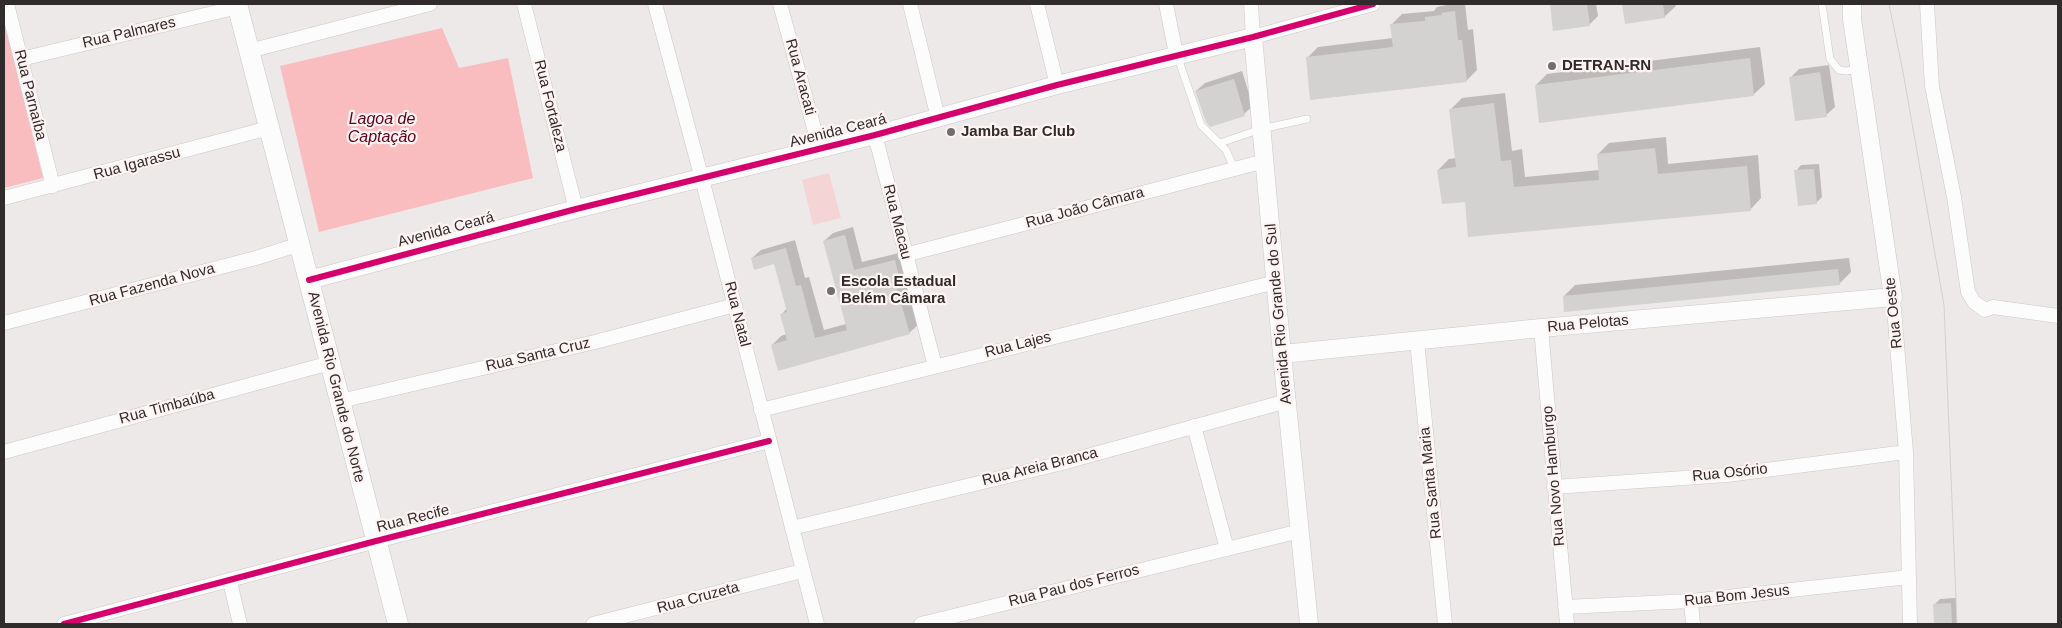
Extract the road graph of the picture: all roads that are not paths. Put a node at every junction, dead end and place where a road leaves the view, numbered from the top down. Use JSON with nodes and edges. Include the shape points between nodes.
{"nodes":[{"id":1,"x":7,"y":4,"type":"edge"},
{"id":2,"x":430,"y":4,"type":"edge"},
{"id":3,"x":524,"y":4,"type":"edge"},
{"id":4,"x":655,"y":4,"type":"edge"},
{"id":5,"x":780,"y":4,"type":"edge"},
{"id":6,"x":910,"y":4,"type":"edge"},
{"id":7,"x":1037,"y":4,"type":"edge"},
{"id":8,"x":1166,"y":4,"type":"edge"},
{"id":9,"x":1251,"y":4,"type":"edge"},
{"id":10,"x":1373,"y":4,"type":"edge"},
{"id":11,"x":1822,"y":4,"type":"edge"},
{"id":12,"x":1852,"y":4,"type":"edge"},
{"id":13,"x":1927,"y":4,"type":"edge"},
{"id":14,"x":238,"y":5,"type":"edge"},
{"id":15,"x":396,"y":8,"type":"edge"},
{"id":16,"x":1253,"y":37,"type":"junction"},
{"id":17,"x":249,"y":51,"type":"junction"},
{"id":18,"x":1176,"y":54,"type":"junction"},
{"id":19,"x":21,"y":59,"type":"junction"},
{"id":20,"x":1860,"y":69,"type":"junction"},
{"id":21,"x":1057,"y":85,"type":"junction"},
{"id":22,"x":938,"y":118,"type":"junction"},
{"id":23,"x":1307,"y":119,"type":"dead end"},
{"id":24,"x":269,"y":128,"type":"junction"},
{"id":25,"x":1261,"y":129,"type":"junction"},
{"id":26,"x":875,"y":136,"type":"junction"},
{"id":27,"x":1220,"y":143,"type":"junction"},
{"id":28,"x":820,"y":150,"type":"junction"},
{"id":29,"x":1265,"y":161,"type":"junction"},
{"id":30,"x":1234,"y":168,"type":"junction"},
{"id":31,"x":702,"y":179,"type":"junction"},
{"id":32,"x":53,"y":186,"type":"junction"},
{"id":33,"x":4,"y":198,"type":"edge"},
{"id":34,"x":576,"y":209,"type":"junction"},
{"id":35,"x":300,"y":244,"type":"junction"},
{"id":36,"x":905,"y":255,"type":"junction"},
{"id":37,"x":309,"y":280,"type":"junction"},
{"id":38,"x":1276,"y":282,"type":"junction"},
{"id":39,"x":1894,"y":297,"type":"junction"},
{"id":40,"x":735,"y":305,"type":"junction"},
{"id":41,"x":2058,"y":316,"type":"edge"},
{"id":42,"x":4,"y":323,"type":"edge"},
{"id":43,"x":1541,"y":328,"type":"junction"},
{"id":44,"x":1417,"y":341,"type":"junction"},
{"id":45,"x":1282,"y":354,"type":"junction"},
{"id":46,"x":330,"y":363,"type":"junction"},
{"id":47,"x":935,"y":366,"type":"junction"},
{"id":48,"x":340,"y":400,"type":"junction"},
{"id":49,"x":1287,"y":401,"type":"junction"},
{"id":50,"x":761,"y":410,"type":"junction"},
{"id":51,"x":1194,"y":426,"type":"junction"},
{"id":52,"x":769,"y":441,"type":"junction"},
{"id":53,"x":4,"y":452,"type":"edge"},
{"id":54,"x":1906,"y":452,"type":"junction"},
{"id":55,"x":1554,"y":487,"type":"junction"},
{"id":56,"x":792,"y":528,"type":"junction"},
{"id":57,"x":1300,"y":531,"type":"junction"},
{"id":58,"x":376,"y":541,"type":"junction"},
{"id":59,"x":1227,"y":548,"type":"junction"},
{"id":60,"x":802,"y":570,"type":"junction"},
{"id":61,"x":1909,"y":578,"type":"junction"},
{"id":62,"x":230,"y":582,"type":"junction"},
{"id":63,"x":1691,"y":601,"type":"junction"},
{"id":64,"x":1565,"y":608,"type":"junction"},
{"id":65,"x":109,"y":619,"type":"edge"},
{"id":66,"x":64,"y":624,"type":"edge"},
{"id":67,"x":240,"y":624,"type":"edge"},
{"id":68,"x":398,"y":624,"type":"edge"},
{"id":69,"x":593,"y":624,"type":"edge"},
{"id":70,"x":817,"y":624,"type":"edge"},
{"id":71,"x":921,"y":624,"type":"edge"},
{"id":72,"x":1310,"y":624,"type":"edge"},
{"id":73,"x":1445,"y":624,"type":"edge"},
{"id":74,"x":1567,"y":624,"type":"edge"},
{"id":75,"x":1693,"y":624,"type":"edge"},
{"id":76,"x":1910,"y":624,"type":"edge"}],
"edges":[{"from":1,"to":19,"type":"street","name":"Rua Parnaíba"},
{"from":2,"to":15,"type":"street"},
{"from":3,"to":34,"type":"street","name":"Rua Fortaleza"},
{"from":4,"to":31,"type":"street","name":"Rua Natal"},
{"from":5,"to":28,"type":"street","name":"Rua Aracati"},
{"from":6,"to":22,"type":"street"},
{"from":7,"to":21,"type":"street"},
{"from":8,"to":18,"type":"street"},
{"from":9,"to":16,"type":"street","name":"Avenida Rio Grande do Sul"},
{"from":10,"to":16,"type":"street","name":"Avenida Ceará"},
{"from":11,"to":20,"type":"lane","via":[[1830,59],[1839,70]]},
{"from":12,"to":20,"type":"street","name":"Rua Oeste"},
{"from":13,"to":41,"type":"street","via":[[1932,86],[1954,197],[1967,288],[1974,302],[1986,310],[1993,307]]},
{"from":14,"to":17,"type":"main road","name":"Avenida Rio Grande do Norte"},
{"from":14,"to":19,"type":"street","name":"Rua Palmares"},
{"from":15,"to":17,"type":"street"},
{"from":16,"to":18,"type":"street","name":"Avenida Ceará"},
{"from":16,"to":25,"type":"street","name":"Avenida Rio Grande do Sul"},
{"from":17,"to":24,"type":"main road","name":"Avenida Rio Grande do Norte"},
{"from":18,"to":21,"type":"street","name":"Avenida Ceará"},
{"from":18,"to":27,"type":"lane","via":[[1201,125]]},
{"from":19,"to":32,"type":"street","name":"Rua Parnaíba"},
{"from":20,"to":39,"type":"street","name":"Rua Oeste"},
{"from":21,"to":22,"type":"street","name":"Avenida Ceará"},
{"from":22,"to":26,"type":"street","name":"Avenida Ceará"},
{"from":23,"to":25,"type":"lane"},
{"from":24,"to":32,"type":"street","name":"Rua Igarassu"},
{"from":24,"to":35,"type":"main road","name":"Avenida Rio Grande do Norte"},
{"from":25,"to":27,"type":"lane"},
{"from":25,"to":29,"type":"street","name":"Avenida Rio Grande do Sul"},
{"from":26,"to":28,"type":"street","name":"Avenida Ceará"},
{"from":26,"to":36,"type":"street","name":"Rua Macau"},
{"from":27,"to":30,"type":"lane"},
{"from":28,"to":31,"type":"street","name":"Avenida Ceará"},
{"from":29,"to":30,"type":"street","name":"Rua João Câmara"},
{"from":29,"to":38,"type":"street","name":"Avenida Rio Grande do Sul"},
{"from":30,"to":36,"type":"street","name":"Rua João Câmara"},
{"from":31,"to":34,"type":"street","name":"Avenida Ceará"},
{"from":31,"to":40,"type":"street","name":"Rua Natal"},
{"from":32,"to":33,"type":"street","name":"Rua Igarassu"},
{"from":34,"to":37,"type":"street","name":"Avenida Ceará"},
{"from":35,"to":37,"type":"main road","name":"Avenida Rio Grande do Norte"},
{"from":35,"to":42,"type":"street","name":"Rua Fazenda Nova"},
{"from":36,"to":47,"type":"street","name":"Rua Macau"},
{"from":37,"to":46,"type":"main road","name":"Avenida Rio Grande do Norte"},
{"from":38,"to":45,"type":"street","name":"Avenida Rio Grande do Sul"},
{"from":38,"to":47,"type":"street","name":"Rua Lajes"},
{"from":39,"to":43,"type":"street","name":"Rua Pelotas"},
{"from":39,"to":54,"type":"street","name":"Rua Oeste"},
{"from":40,"to":48,"type":"street","name":"Rua Santa Cruz","via":[[595,342]]},
{"from":40,"to":50,"type":"street","name":"Rua Natal"},
{"from":43,"to":44,"type":"street","name":"Rua Pelotas"},
{"from":43,"to":55,"type":"street","name":"Rua Novo Hamburgo"},
{"from":44,"to":45,"type":"street","name":"Rua Pelotas"},
{"from":44,"to":73,"type":"street","name":"Rua Santa Maria"},
{"from":45,"to":49,"type":"street","name":"Avenida Rio Grande do Sul"},
{"from":46,"to":48,"type":"main road","name":"Avenida Rio Grande do Norte"},
{"from":46,"to":53,"type":"street","name":"Rua Timbaúba"},
{"from":47,"to":50,"type":"street","name":"Rua Lajes"},
{"from":48,"to":58,"type":"main road","name":"Avenida Rio Grande do Norte"},
{"from":49,"to":51,"type":"street","name":"Rua Areia Branca"},
{"from":49,"to":57,"type":"street","name":"Avenida Rio Grande do Sul"},
{"from":50,"to":52,"type":"street","name":"Rua Natal"},
{"from":51,"to":56,"type":"street","name":"Rua Areia Branca","via":[[1062,463]]},
{"from":51,"to":59,"type":"street"},
{"from":52,"to":56,"type":"street","name":"Rua Natal"},
{"from":52,"to":58,"type":"street","name":"Rua Recife"},
{"from":54,"to":55,"type":"street","name":"Rua Osório","via":[[1728,474]]},
{"from":54,"to":61,"type":"street","name":"Rua Oeste"},
{"from":55,"to":64,"type":"street","name":"Rua Novo Hamburgo"},
{"from":56,"to":60,"type":"street","name":"Rua Natal"},
{"from":57,"to":59,"type":"street","name":"Rua Pau dos Ferros"},
{"from":57,"to":72,"type":"street","name":"Avenida Rio Grande do Sul"},
{"from":58,"to":62,"type":"street","name":"Rua Recife"},
{"from":58,"to":68,"type":"main road","name":"Avenida Rio Grande do Norte"},
{"from":59,"to":71,"type":"street","name":"Rua Pau dos Ferros"},
{"from":60,"to":69,"type":"street","name":"Rua Cruzeta"},
{"from":60,"to":70,"type":"street","name":"Rua Natal"},
{"from":61,"to":63,"type":"street","name":"Rua Bom Jesus"},
{"from":61,"to":76,"type":"street","name":"Rua Oeste"},
{"from":62,"to":65,"type":"street","name":"Rua Recife"},
{"from":62,"to":67,"type":"street"},
{"from":63,"to":64,"type":"street","name":"Rua Bom Jesus"},
{"from":63,"to":75,"type":"street"},
{"from":64,"to":74,"type":"street","name":"Rua Novo Hamburgo"},
{"from":65,"to":66,"type":"street","name":"Rua Recife"}]}
